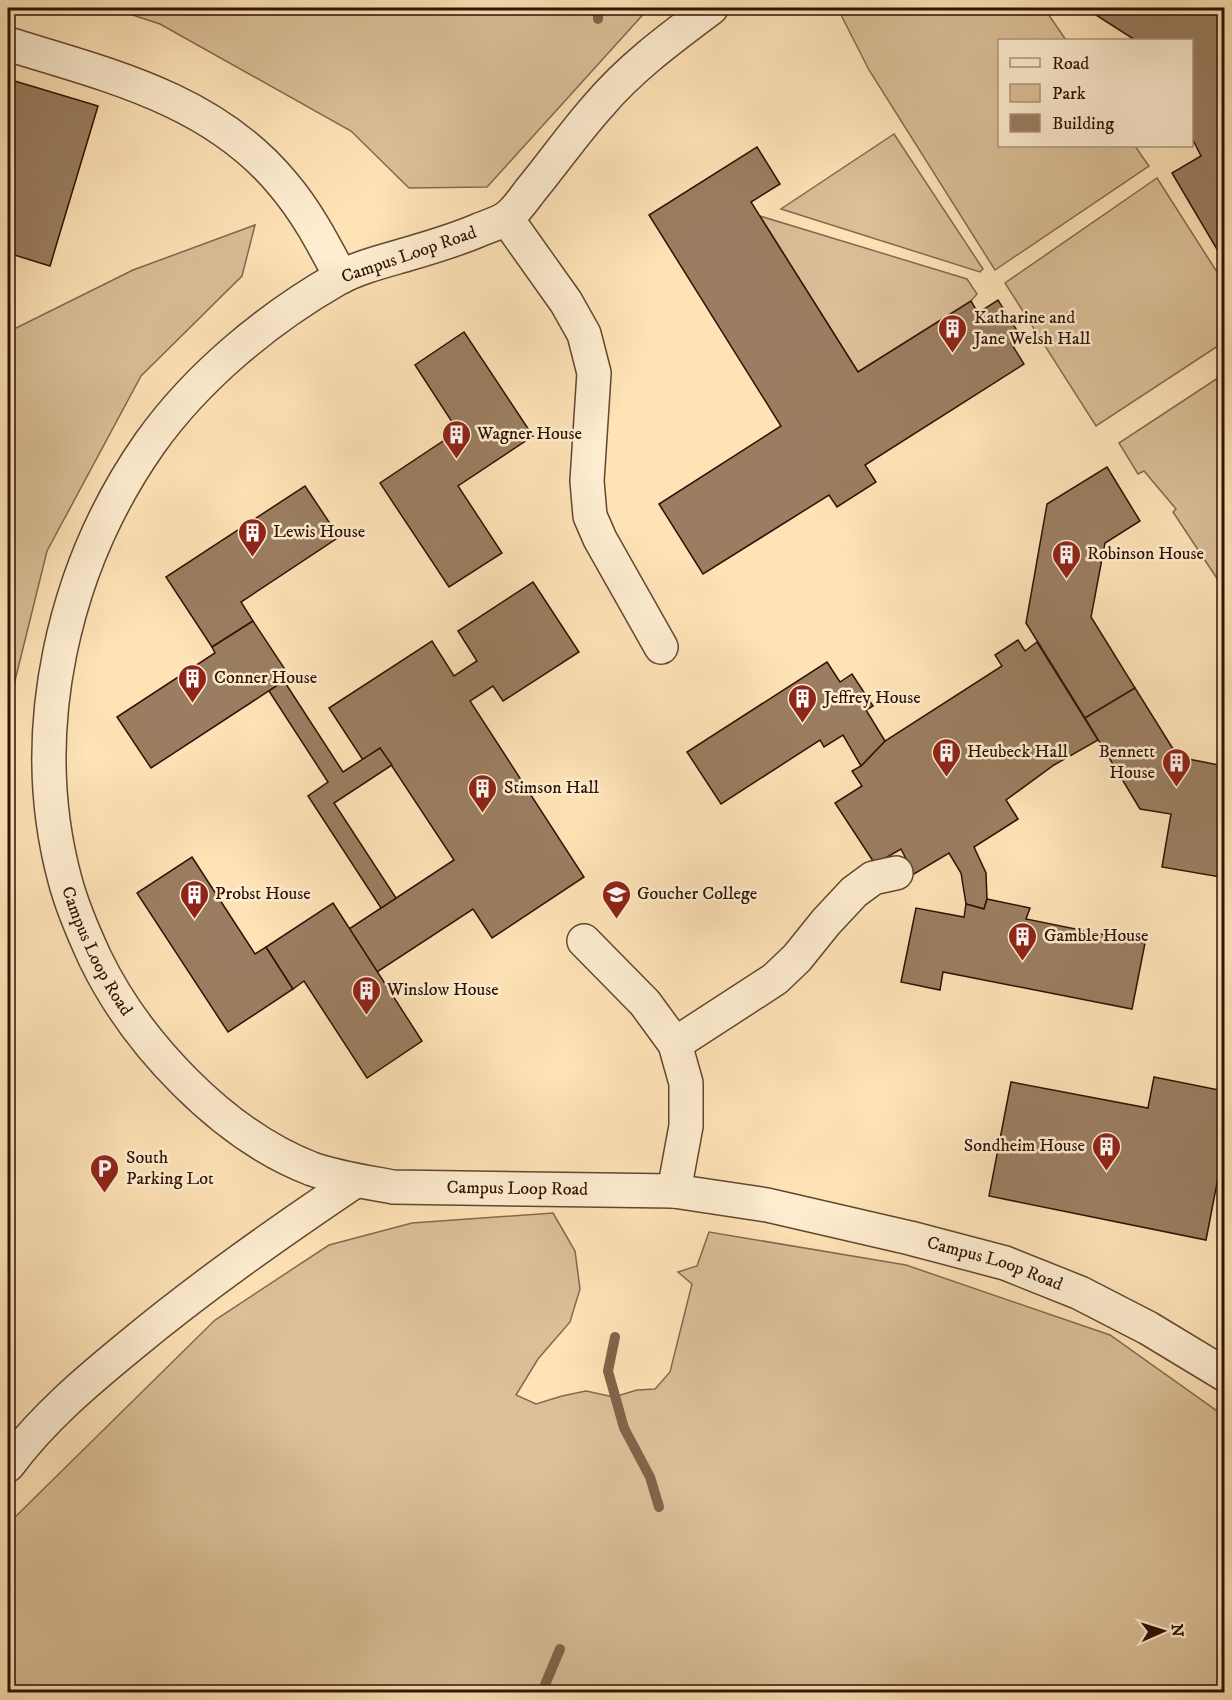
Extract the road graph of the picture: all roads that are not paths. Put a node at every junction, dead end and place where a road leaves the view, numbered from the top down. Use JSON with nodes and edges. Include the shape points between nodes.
{"nodes":[{"id":1,"x":711,"y":8,"type":"edge"},
{"id":2,"x":8,"y":44,"type":"edge"},
{"id":3,"x":507,"y":219,"type":"junction"},
{"id":4,"x":341,"y":277,"type":"junction"},
{"id":5,"x":661,"y":647,"type":"dead end"},
{"id":6,"x":896,"y":873,"type":"dead end"},
{"id":7,"x":585,"y":941,"type":"dead end"},
{"id":8,"x":675,"y":1044,"type":"junction"},
{"id":9,"x":355,"y":1181,"type":"junction"},
{"id":10,"x":674,"y":1191,"type":"junction"},
{"id":11,"x":1224,"y":1374,"type":"edge"},
{"id":12,"x":8,"y":1465,"type":"edge"}],
"edges":[{"from":1,"to":3,"type":"street","name":"Campus Loop Road","via":[[624,78]]},
{"from":2,"to":4,"type":"street","via":[[156,92],[233,136],[289,192]]},
{"from":3,"to":4,"type":"street","name":"Campus Loop Road"},
{"from":3,"to":5,"type":"street","via":[[584,334],[594,373],[587,481],[590,516]]},
{"from":4,"to":9,"type":"street","name":"Campus Loop Road","via":[[306,298],[233,354],[191,393],[125,481],[83,569],[69,614],[54,693],[50,784],[64,879],[78,921],[100,967],[139,1028],[192,1090],[246,1132],[311,1168]]},
{"from":6,"to":8,"type":"street","via":[[873,878],[854,892],[775,979]]},
{"from":7,"to":8,"type":"street","via":[[645,1003]]},
{"from":8,"to":10,"type":"street","via":[[686,1083],[686,1126]]},
{"from":9,"to":10,"type":"street","name":"Campus Loop Road","via":[[429,1189]]},
{"from":9,"to":12,"type":"street","via":[[164,1317],[86,1382]]},
{"from":10,"to":11,"type":"street","name":"Campus Loop Road","via":[[778,1208],[1005,1263],[1080,1293]]}]}
